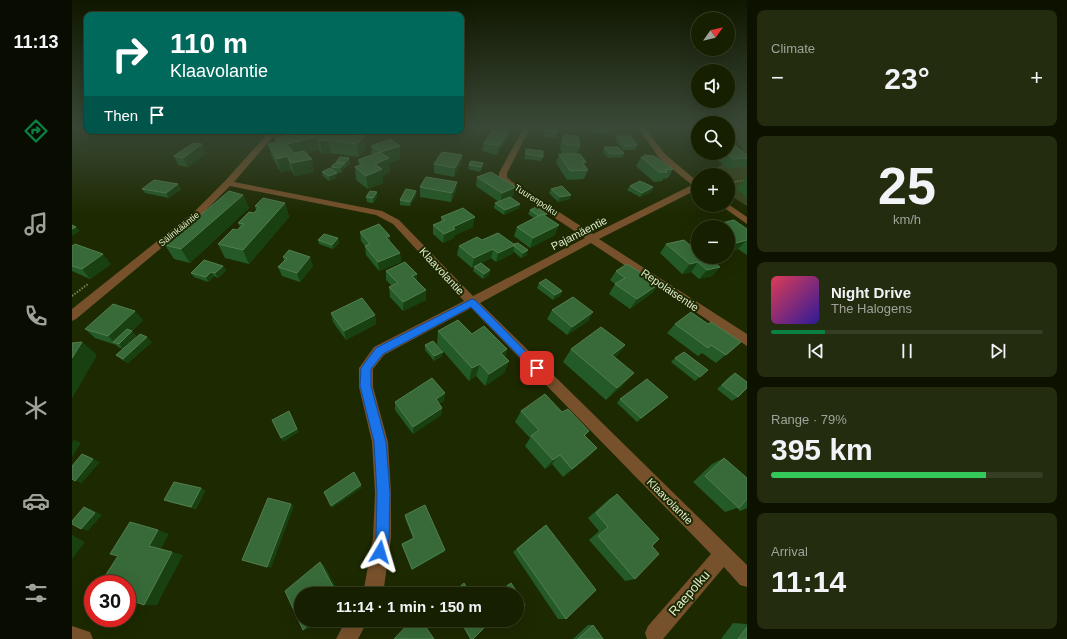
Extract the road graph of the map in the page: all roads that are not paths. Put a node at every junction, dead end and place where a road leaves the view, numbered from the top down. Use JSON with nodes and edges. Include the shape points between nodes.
{"nodes":[{"id":1,"x":252,"y":156,"type":"edge"},
{"id":2,"x":512,"y":156,"type":"edge"},
{"id":3,"x":662,"y":156,"type":"edge"},
{"id":4,"x":691,"y":180,"type":"edge"},
{"id":5,"x":228,"y":183,"type":"junction"},
{"id":6,"x":691,"y":189,"type":"edge"},
{"id":7,"x":734,"y":212,"type":"edge"},
{"id":8,"x":747,"y":221,"type":"edge"},
{"id":9,"x":593,"y":238,"type":"junction"},
{"id":10,"x":472,"y":302,"type":"junction"},
{"id":11,"x":72,"y":316,"type":"edge"},
{"id":12,"x":747,"y":341,"type":"edge"},
{"id":13,"x":723,"y":554,"type":"junction"},
{"id":14,"x":747,"y":578,"type":"edge"},
{"id":15,"x":374,"y":587,"type":"edge"},
{"id":16,"x":354,"y":627,"type":"edge"},
{"id":17,"x":655,"y":633,"type":"dead end"},
{"id":18,"x":72,"y":636,"type":"edge"},
{"id":19,"x":83,"y":639,"type":"edge"},
{"id":20,"x":346,"y":639,"type":"edge"}],
"edges":[{"from":1,"to":5,"type":"street","name":"Sälinkääntie"},
{"from":2,"to":9,"type":"street","name":"Tuurenpolku","via":[[503,173],[508,183]]},
{"from":3,"to":4,"type":"street"},
{"from":5,"to":10,"type":"street","name":"Klaavolantie","via":[[379,213],[396,222]]},
{"from":5,"to":11,"type":"street","name":"Sälinkääntie","via":[[198,213]]},
{"from":6,"to":9,"type":"street","name":"Pajamäentie"},
{"from":7,"to":8,"type":"street"},
{"from":9,"to":10,"type":"street","name":"Pajamäentie"},
{"from":9,"to":12,"type":"street","name":"Repolaisentie"},
{"from":10,"to":13,"type":"street","name":"Klaavolantie"},
{"from":10,"to":15,"type":"street","name":"Pajamäentie","via":[[379,351],[366,368],[366,386],[380,442],[383,493],[382,538]]},
{"from":13,"to":14,"type":"street","name":"Klaavolantie"},
{"from":13,"to":17,"type":"street","name":"Raepolku"},
{"from":16,"to":20,"type":"street"},
{"from":18,"to":19,"type":"street"}]}
